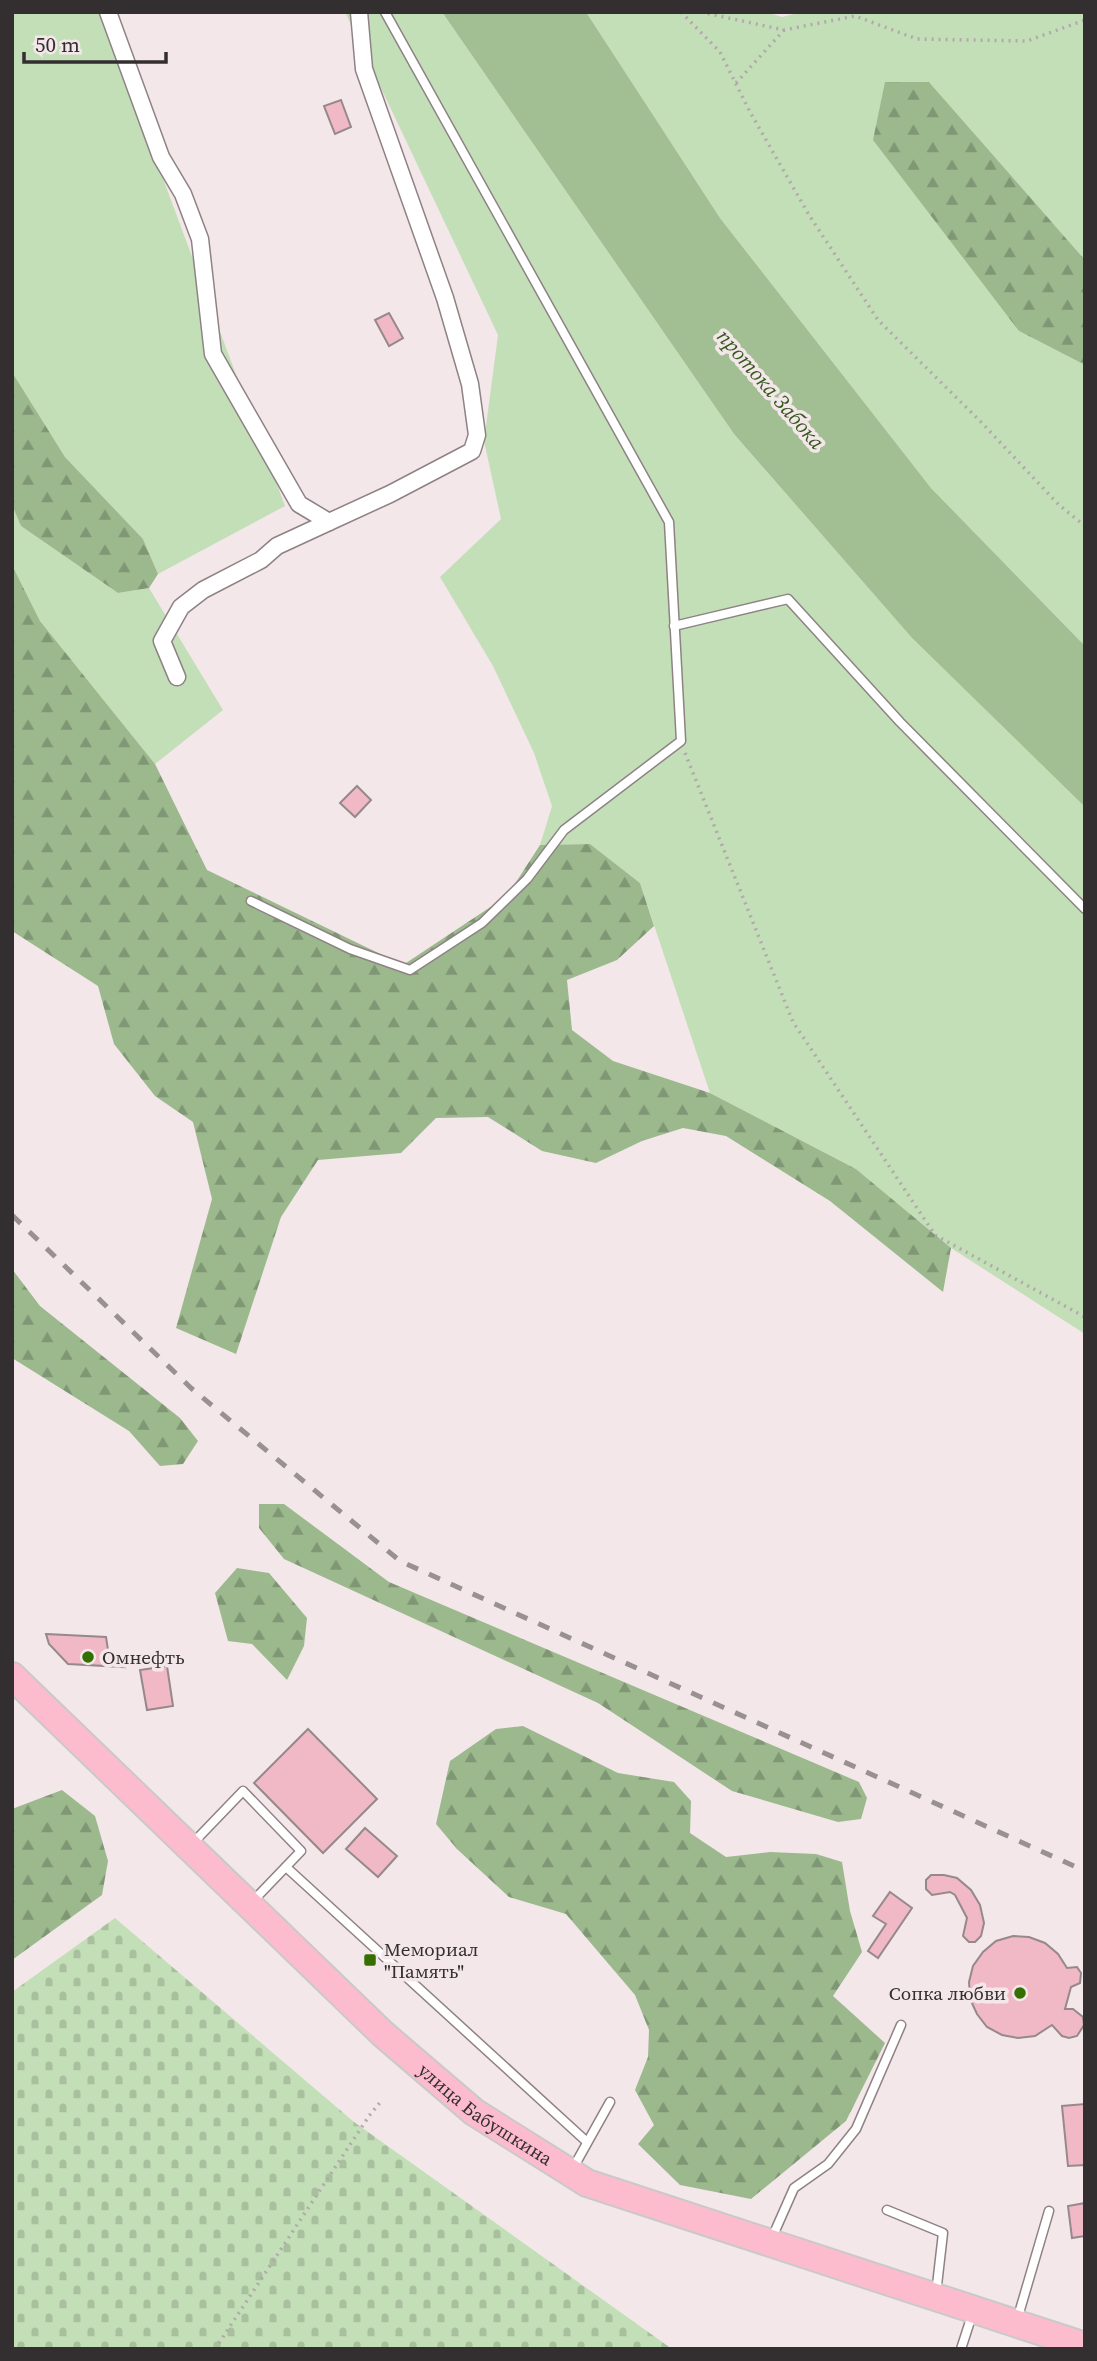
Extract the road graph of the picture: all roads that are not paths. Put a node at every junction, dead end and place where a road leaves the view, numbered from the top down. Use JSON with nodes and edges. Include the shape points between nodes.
{"nodes":[{"id":1,"x":108,"y":12,"type":"edge"},
{"id":2,"x":359,"y":12,"type":"edge"},
{"id":3,"x":385,"y":12,"type":"edge"},
{"id":4,"x":329,"y":522,"type":"junction"},
{"id":5,"x":674,"y":626,"type":"junction"},
{"id":6,"x":177,"y":677,"type":"dead end"},
{"id":7,"x":251,"y":901,"type":"dead end"},
{"id":8,"x":1085,"y":909,"type":"edge"},
{"id":9,"x":12,"y":1676,"type":"edge"},
{"id":10,"x":189,"y":1846,"type":"junction"},
{"id":11,"x":286,"y":1867,"type":"junction"},
{"id":12,"x":250,"y":1904,"type":"junction"},
{"id":13,"x":901,"y":2025,"type":"dead end"},
{"id":14,"x":610,"y":2102,"type":"dead end"},
{"id":15,"x":587,"y":2142,"type":"junction"},
{"id":16,"x":570,"y":2173,"type":"junction"},
{"id":17,"x":887,"y":2210,"type":"dead end"},
{"id":18,"x":1049,"y":2211,"type":"dead end"},
{"id":19,"x":769,"y":2242,"type":"junction"},
{"id":20,"x":936,"y":2297,"type":"junction"},
{"id":21,"x":974,"y":2309,"type":"junction"},
{"id":22,"x":1016,"y":2323,"type":"junction"},
{"id":23,"x":1085,"y":2346,"type":"edge"},
{"id":24,"x":961,"y":2349,"type":"edge"}],
"edges":[{"from":1,"to":4,"type":"street","via":[[161,157],[183,194],[200,239],[213,354],[299,504]]},
{"from":2,"to":4,"type":"street","via":[[364,69],[445,298],[470,384],[477,435],[472,451]]},
{"from":3,"to":5,"type":"lane","via":[[669,522]]},
{"from":4,"to":6,"type":"street","via":[[277,546],[181,607],[162,641]]},
{"from":5,"to":7,"type":"lane","via":[[681,741],[564,830],[527,879],[482,923],[410,970],[350,949]]},
{"from":5,"to":8,"type":"lane","via":[[788,599],[900,722]]},
{"from":9,"to":10,"type":"main road","name":"улица Бабушкина"},
{"from":10,"to":11,"type":"lane","via":[[243,1791],[301,1851]]},
{"from":10,"to":12,"type":"main road","name":"улица Бабушкина"},
{"from":11,"to":12,"type":"lane"},
{"from":11,"to":15,"type":"lane"},
{"from":12,"to":16,"type":"main road","name":"улица Бабушкина","via":[[447,2091]]},
{"from":13,"to":19,"type":"lane","via":[[856,2129],[828,2164],[794,2188]]},
{"from":14,"to":15,"type":"lane"},
{"from":15,"to":16,"type":"lane"},
{"from":16,"to":19,"type":"main road","name":"улица Бабушкина","via":[[587,2183]]},
{"from":17,"to":20,"type":"lane","via":[[943,2233]]},
{"from":18,"to":22,"type":"lane"},
{"from":19,"to":20,"type":"main road","name":"улица Бабушкина"},
{"from":20,"to":21,"type":"main road","name":"улица Бабушкина"},
{"from":21,"to":22,"type":"main road","name":"улица Бабушкина"},
{"from":21,"to":24,"type":"lane"},
{"from":22,"to":23,"type":"main road","name":"улица Бабушкина"}]}
